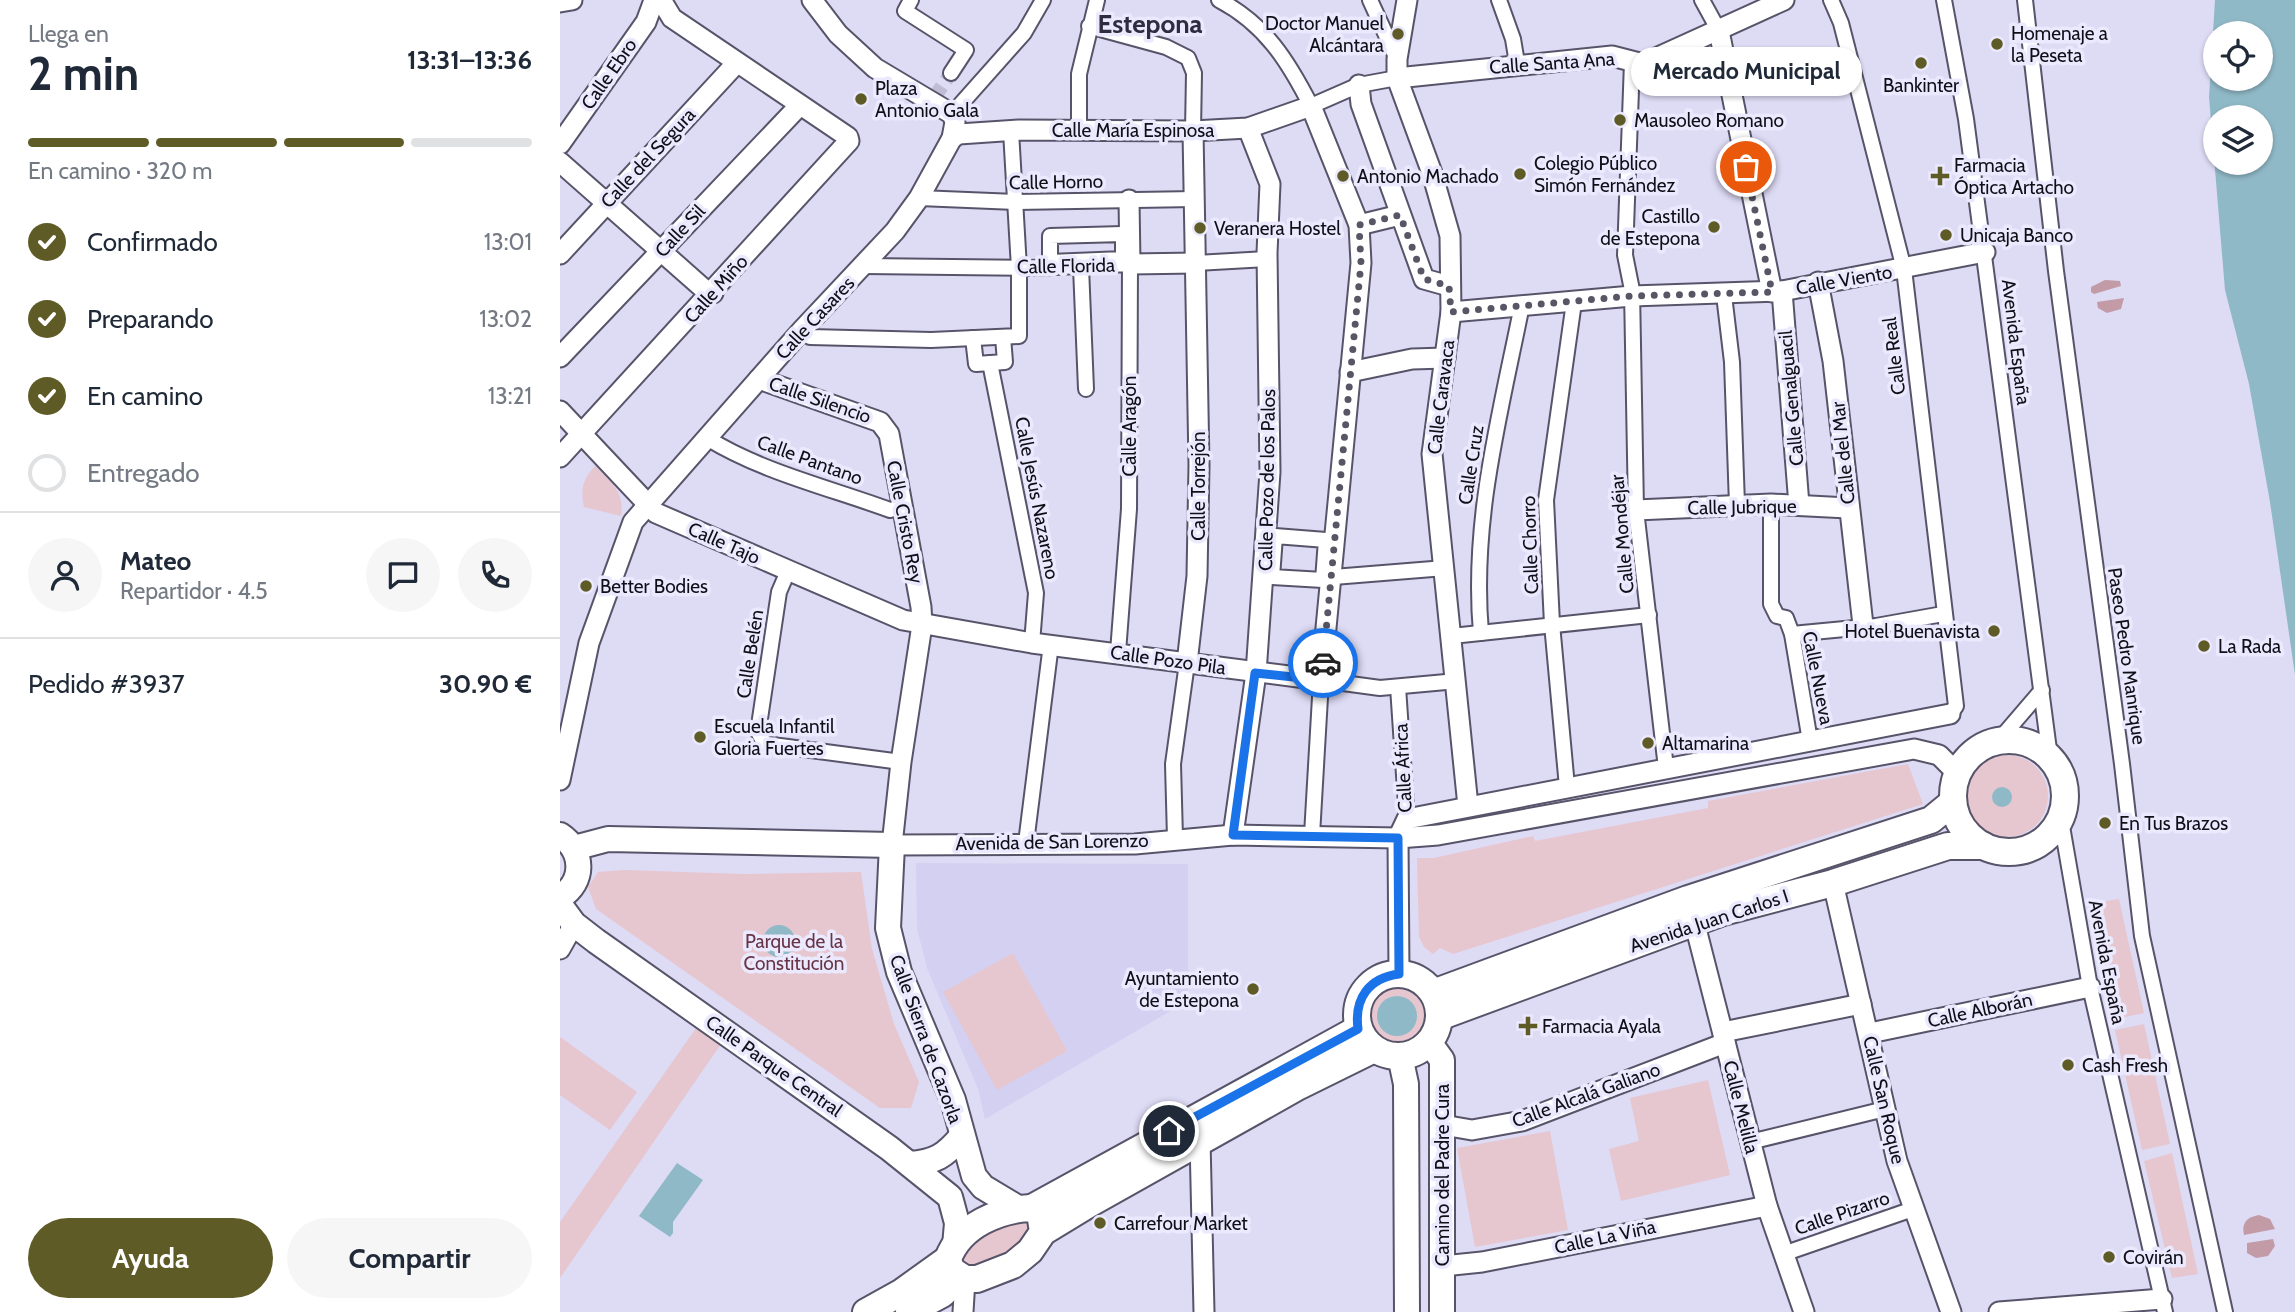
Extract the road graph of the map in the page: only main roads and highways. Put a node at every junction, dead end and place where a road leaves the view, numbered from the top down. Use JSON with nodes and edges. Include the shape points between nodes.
{"nodes":[{"id":1,"x":1953,"y":802,"type":"junction"},
{"id":2,"x":1984,"y":846,"type":"junction"},
{"id":3,"x":1691,"y":911,"type":"junction"},
{"id":4,"x":1436,"y":1005,"type":"junction"},
{"id":5,"x":1366,"y":1039,"type":"junction"},
{"id":6,"x":1031,"y":1216,"type":"junction"},
{"id":7,"x":957,"y":1265,"type":"junction"},
{"id":8,"x":866,"y":1312,"type":"edge"},
{"id":9,"x":909,"y":1312,"type":"edge"}],
"edges":[{"from":1,"to":2,"type":"main road","via":[[1966,832]]},
{"from":1,"to":2,"type":"main road","via":[[1957,773],[1974,751],[1999,740],[2028,742],[2054,760],[2065,787],[2058,824],[2044,840],[2025,849],[2004,852]]},
{"from":1,"to":3,"type":"main road","name":"Avenida Juan Carlos I","via":[[1931,820]]},
{"from":2,"to":3,"type":"main road","name":"Avenida Juan Carlos I","via":[[1948,846],[1723,912]]},
{"from":3,"to":4,"type":"main road","name":"Avenida Juan Carlos I"},
{"from":4,"to":5,"type":"main road","via":[[1429,1042],[1421,1050],[1399,1056]]},
{"from":4,"to":5,"type":"main road","via":[[1412,976],[1386,975],[1358,1002]]},
{"from":5,"to":6,"type":"main road"},
{"from":5,"to":6,"type":"main road","via":[[1200,1140]]},
{"from":6,"to":7,"type":"main road","via":[[984,1220]]},
{"from":6,"to":7,"type":"main road","via":[[1030,1251],[1013,1265],[976,1279]]},
{"from":7,"to":8,"type":"main road"},
{"from":7,"to":9,"type":"main road","via":[[942,1294]]}]}
